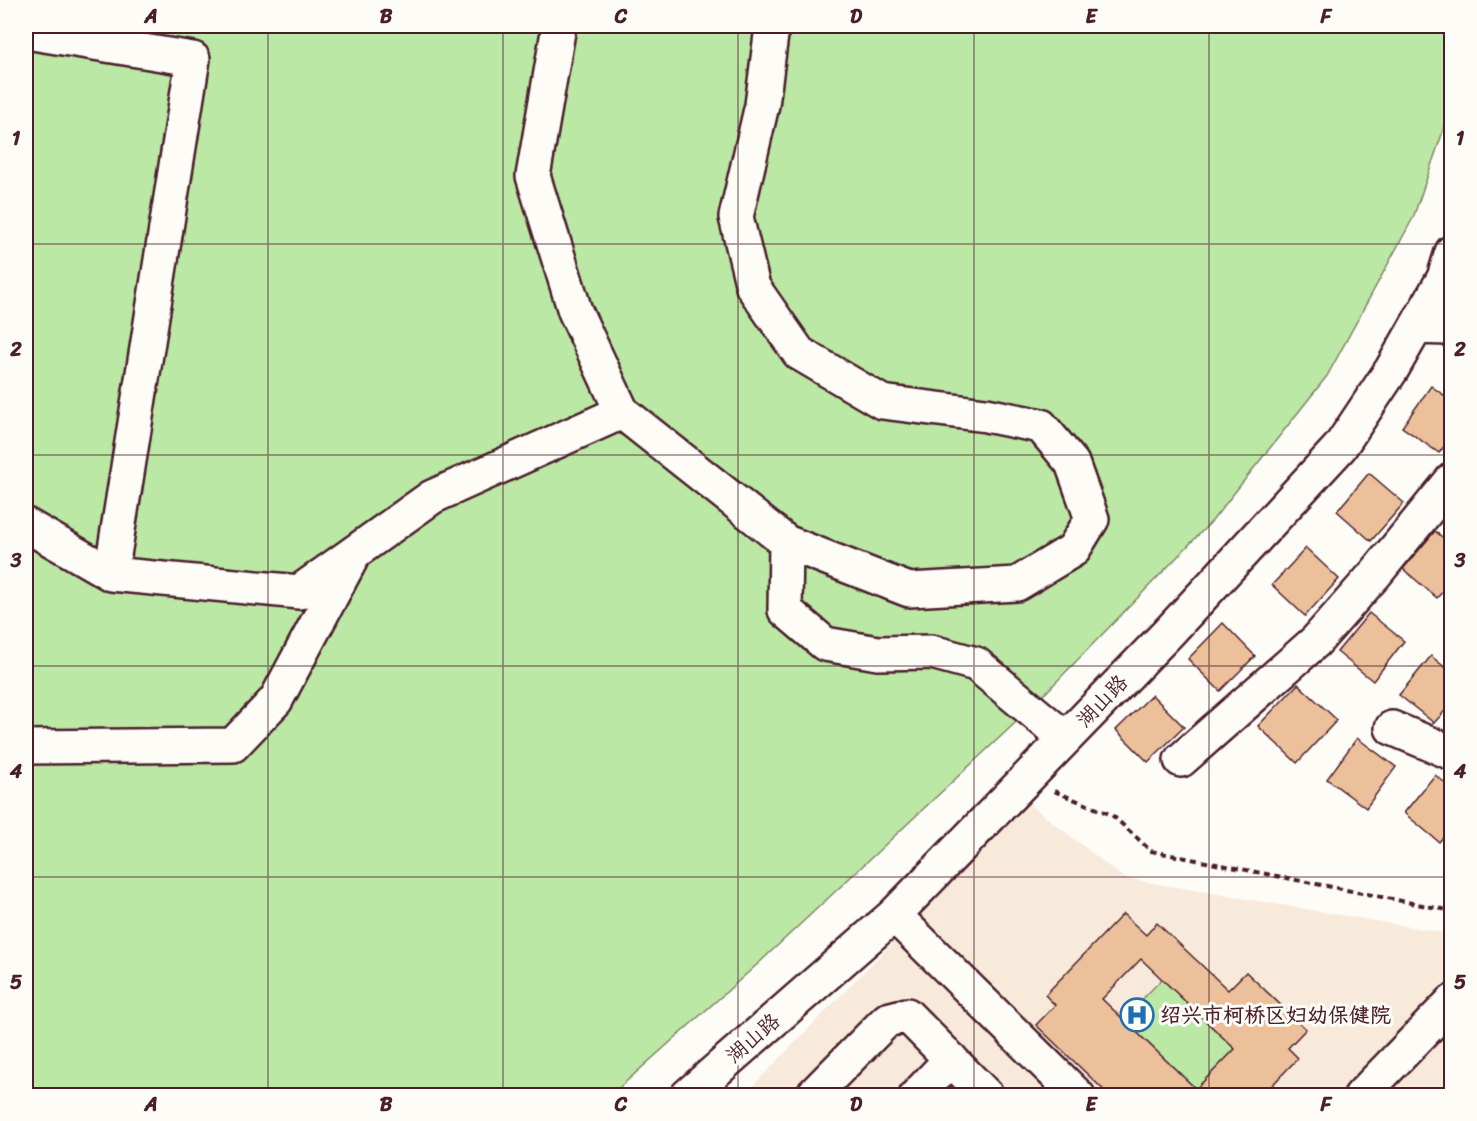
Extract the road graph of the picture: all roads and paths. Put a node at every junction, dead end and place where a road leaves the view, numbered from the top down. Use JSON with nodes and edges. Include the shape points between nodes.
{"nodes":[{"id":1,"x":558,"y":26,"type":"edge"},
{"id":2,"x":771,"y":26,"type":"edge"},
{"id":3,"x":26,"y":32,"type":"edge"},
{"id":4,"x":1452,"y":252,"type":"edge"},
{"id":5,"x":1452,"y":326,"type":"edge"},
{"id":6,"x":1416,"y":327,"type":"junction"},
{"id":7,"x":622,"y":412,"type":"junction"},
{"id":8,"x":1452,"y":480,"type":"edge"},
{"id":9,"x":26,"y":525,"type":"edge"},
{"id":10,"x":786,"y":542,"type":"junction"},
{"id":11,"x":111,"y":574,"type":"junction"},
{"id":12,"x":310,"y":603,"type":"junction"},
{"id":13,"x":1392,"y":728,"type":"dead end"},
{"id":14,"x":1065,"y":738,"type":"junction"},
{"id":15,"x":26,"y":747,"type":"edge"},
{"id":16,"x":1452,"y":753,"type":"edge"},
{"id":17,"x":1181,"y":760,"type":"dead end"},
{"id":18,"x":1025,"y":779,"type":"junction"},
{"id":19,"x":1452,"y":911,"type":"edge"},
{"id":20,"x":894,"y":915,"type":"junction"},
{"id":21,"x":1452,"y":1002,"type":"edge"},
{"id":22,"x":951,"y":1059,"type":"junction"},
{"id":23,"x":687,"y":1095,"type":"edge"},
{"id":24,"x":812,"y":1095,"type":"edge"},
{"id":25,"x":916,"y":1095,"type":"edge"},
{"id":26,"x":987,"y":1095,"type":"edge"},
{"id":27,"x":1078,"y":1095,"type":"edge"},
{"id":28,"x":1361,"y":1095,"type":"edge"}],
"edges":[{"from":1,"to":7,"type":"street","via":[[533,176],[575,311]]},
{"from":2,"to":10,"type":"street","via":[[762,105],[736,217],[753,287],[800,353],[882,402],[1041,426],[1072,463],[1092,519],[1073,550],[1017,584],[909,590]]},
{"from":3,"to":11,"type":"street","via":[[192,59]]},
{"from":4,"to":6,"type":"street","name":"湖山路","via":[[1444,278]]},
{"from":5,"to":6,"type":"street"},
{"from":6,"to":14,"type":"street","name":"湖山路","via":[[1340,447]]},
{"from":7,"to":10,"type":"street"},
{"from":7,"to":12,"type":"street","via":[[432,497],[354,552]]},
{"from":8,"to":17,"type":"street","via":[[1316,641]]},
{"from":9,"to":11,"type":"street"},
{"from":10,"to":14,"type":"street","via":[[785,610],[825,644],[878,653],[932,652],[976,664]]},
{"from":11,"to":12,"type":"street"},
{"from":12,"to":15,"type":"street","via":[[276,700],[233,745]]},
{"from":13,"to":16,"type":"street"},
{"from":14,"to":18,"type":"street","name":"湖山路"},
{"from":18,"to":19,"type":"path","via":[[1112,815],[1151,851]]},
{"from":18,"to":20,"type":"street","name":"湖山路"},
{"from":20,"to":23,"type":"street","name":"湖山路"},
{"from":20,"to":27,"type":"street"},
{"from":21,"to":28,"type":"street"},
{"from":22,"to":24,"type":"street","via":[[907,1015],[887,1020]]},
{"from":22,"to":25,"type":"street"},
{"from":22,"to":26,"type":"street"}]}
